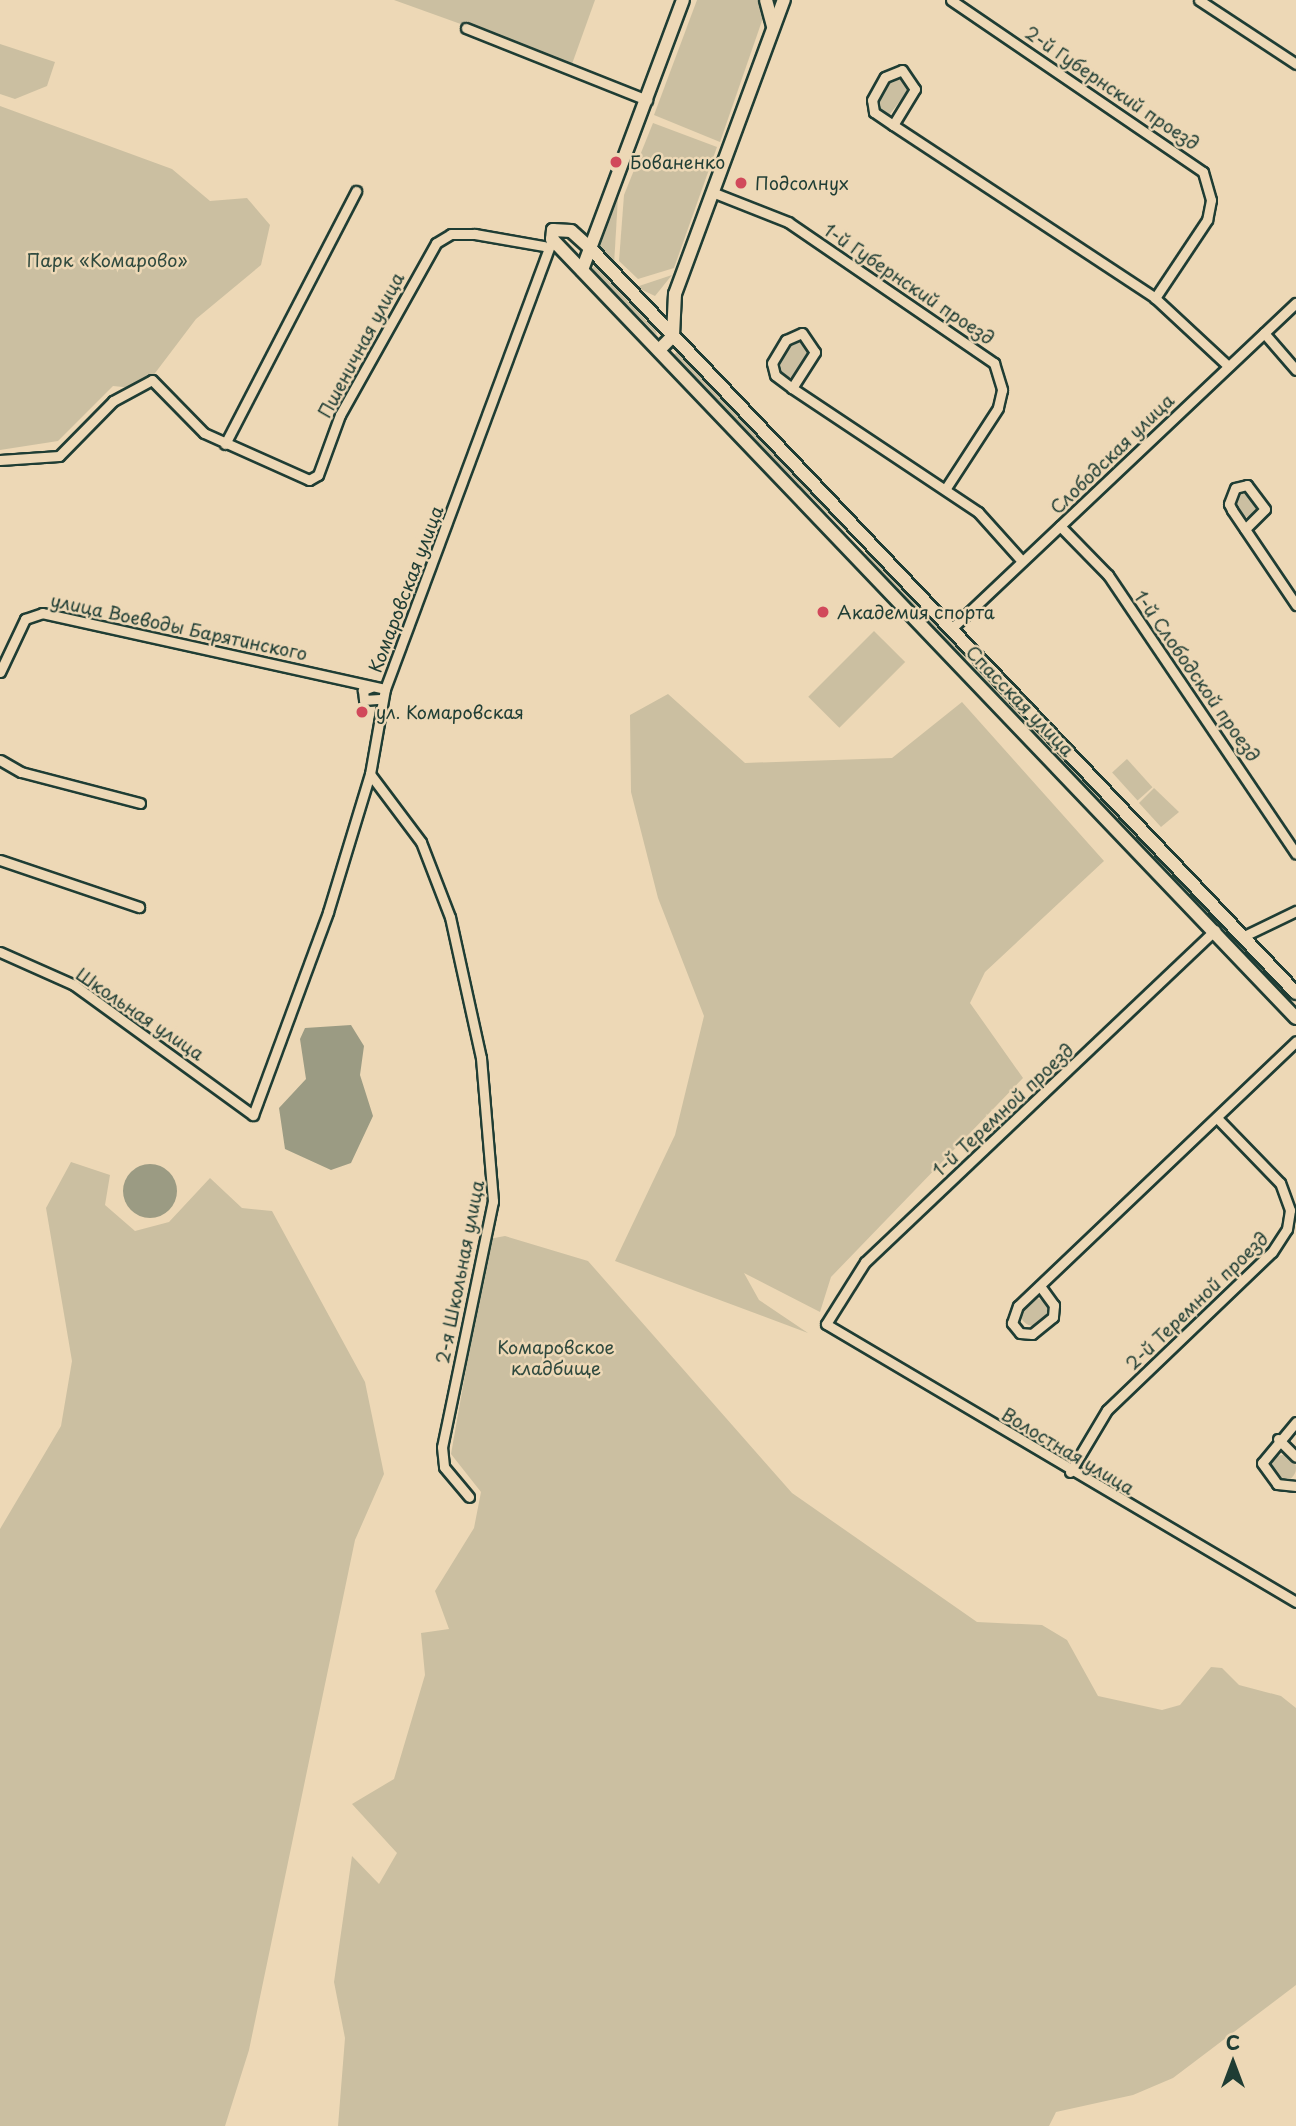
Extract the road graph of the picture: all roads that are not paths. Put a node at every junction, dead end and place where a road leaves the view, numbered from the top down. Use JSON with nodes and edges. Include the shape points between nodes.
{"nodes":[{"id":1,"x":683,"y":0,"type":"edge"},
{"id":2,"x":766,"y":0,"type":"edge"},
{"id":3,"x":784,"y":0,"type":"edge"},
{"id":4,"x":951,"y":0,"type":"edge"},
{"id":5,"x":1199,"y":0,"type":"edge"},
{"id":6,"x":466,"y":28,"type":"dead end"},
{"id":7,"x":773,"y":30,"type":"junction"},
{"id":8,"x":1296,"y":64,"type":"edge"},
{"id":9,"x":647,"y":100,"type":"junction"},
{"id":10,"x":892,"y":125,"type":"junction"},
{"id":11,"x":356,"y":191,"type":"dead end"},
{"id":12,"x":712,"y":192,"type":"junction"},
{"id":13,"x":548,"y":243,"type":"junction"},
{"id":14,"x":590,"y":248,"type":"junction"},
{"id":15,"x":582,"y":270,"type":"junction"},
{"id":16,"x":1155,"y":298,"type":"junction"},
{"id":17,"x":1296,"y":303,"type":"edge"},
{"id":18,"x":1264,"y":333,"type":"junction"},
{"id":19,"x":673,"y":337,"type":"junction"},
{"id":20,"x":659,"y":350,"type":"junction"},
{"id":21,"x":1227,"y":365,"type":"junction"},
{"id":22,"x":1296,"y":370,"type":"edge"},
{"id":23,"x":792,"y":388,"type":"junction"},
{"id":24,"x":225,"y":444,"type":"junction"},
{"id":25,"x":0,"y":460,"type":"edge"},
{"id":26,"x":946,"y":488,"type":"junction"},
{"id":27,"x":1060,"y":526,"type":"junction"},
{"id":28,"x":1245,"y":529,"type":"junction"},
{"id":29,"x":867,"y":541,"type":"junction"},
{"id":30,"x":853,"y":553,"type":"junction"},
{"id":31,"x":1022,"y":561,"type":"junction"},
{"id":32,"x":1296,"y":605,"type":"edge"},
{"id":33,"x":951,"y":629,"type":"junction"},
{"id":34,"x":0,"y":672,"type":"edge"},
{"id":35,"x":373,"y":687,"type":"junction"},
{"id":36,"x":384,"y":691,"type":"junction"},
{"id":37,"x":0,"y":760,"type":"edge"},
{"id":38,"x":370,"y":774,"type":"junction"},
{"id":39,"x":140,"y":803,"type":"dead end"},
{"id":40,"x":1296,"y":854,"type":"edge"},
{"id":41,"x":0,"y":860,"type":"edge"},
{"id":42,"x":139,"y":906,"type":"dead end"},
{"id":43,"x":1296,"y":911,"type":"edge"},
{"id":44,"x":1215,"y":930,"type":"junction"},
{"id":45,"x":1244,"y":936,"type":"junction"},
{"id":46,"x":0,"y":952,"type":"edge"},
{"id":47,"x":1296,"y":993,"type":"edge"},
{"id":48,"x":1296,"y":1018,"type":"edge"},
{"id":49,"x":1296,"y":1041,"type":"edge"},
{"id":50,"x":253,"y":1115,"type":"joint"},
{"id":51,"x":1217,"y":1118,"type":"junction"},
{"id":52,"x":1040,"y":1286,"type":"junction"},
{"id":53,"x":826,"y":1324,"type":"joint"},
{"id":54,"x":1296,"y":1422,"type":"edge"},
{"id":55,"x":1278,"y":1438,"type":"junction"},
{"id":56,"x":1296,"y":1457,"type":"edge"},
{"id":57,"x":1070,"y":1472,"type":"junction"},
{"id":58,"x":1296,"y":1486,"type":"edge"},
{"id":59,"x":469,"y":1497,"type":"dead end"},
{"id":60,"x":1296,"y":1602,"type":"edge"}],
"edges":[{"from":1,"to":9,"type":"street"},
{"from":2,"to":7,"type":"street"},
{"from":3,"to":7,"type":"street"},
{"from":4,"to":16,"type":"street","name":"2-й Губернский проезд","via":[[1203,172],[1211,200],[1207,220]]},
{"from":5,"to":8,"type":"street"},
{"from":6,"to":9,"type":"street"},
{"from":7,"to":12,"type":"street"},
{"from":9,"to":14,"type":"street"},
{"from":10,"to":10,"type":"street","via":[[915,89],[902,70],[885,77],[872,100],[874,113]]},
{"from":10,"to":16,"type":"street"},
{"from":11,"to":24,"type":"street"},
{"from":12,"to":19,"type":"street","via":[[675,294]]},
{"from":12,"to":26,"type":"street","name":"1-й Губернский проезд","via":[[788,222],[994,363],[1001,380],[998,408]]},
{"from":13,"to":14,"type":"street","name":"Спасская улица","via":[[561,226]]},
{"from":13,"to":15,"type":"street","name":"Спасская улица"},
{"from":13,"to":24,"type":"street","name":"Пшеничная улица","via":[[451,234],[436,243],[340,415],[318,475],[309,480],[289,474]]},
{"from":13,"to":36,"type":"street","name":"Комаровская улица","via":[[469,470]]},
{"from":14,"to":15,"type":"street"},
{"from":14,"to":19,"type":"street","name":"Спасская улица"},
{"from":15,"to":20,"type":"street","name":"Спасская улица"},
{"from":16,"to":21,"type":"street"},
{"from":17,"to":18,"type":"street","name":"Слободская улица"},
{"from":18,"to":21,"type":"street","name":"Слободская улица"},
{"from":18,"to":22,"type":"street"},
{"from":19,"to":20,"type":"street"},
{"from":19,"to":29,"type":"street","name":"Спасская улица"},
{"from":20,"to":30,"type":"street","name":"Спасская улица"},
{"from":21,"to":27,"type":"street","name":"Слободская улица"},
{"from":23,"to":23,"type":"street","via":[[815,352],[802,333],[786,340],[772,363],[775,375]]},
{"from":23,"to":26,"type":"street"},
{"from":24,"to":25,"type":"street","name":"Пшеничная улица","via":[[152,380],[135,384],[59,456]]},
{"from":26,"to":31,"type":"street","via":[[978,512]]},
{"from":27,"to":31,"type":"street","name":"Слободская улица"},
{"from":27,"to":40,"type":"street","name":"1-й Слободской проезд","via":[[1115,586]]},
{"from":28,"to":28,"type":"street","via":[[1265,509],[1247,485],[1229,498]]},
{"from":28,"to":32,"type":"street"},
{"from":29,"to":30,"type":"street"},
{"from":29,"to":33,"type":"street","name":"Спасская улица"},
{"from":30,"to":44,"type":"street","name":"Спасская улица"},
{"from":31,"to":33,"type":"street","name":"Слободская улица"},
{"from":33,"to":45,"type":"street","name":"Спасская улица"},
{"from":34,"to":35,"type":"street","name":"улица Воеводы Барятинского","via":[[25,619],[42,613]]},
{"from":35,"to":36,"type":"street","name":"улица Воеводы Барятинского"},
{"from":35,"to":36,"type":"street","via":[[363,690],[371,704]]},
{"from":36,"to":38,"type":"street","name":"Комаровская улица"},
{"from":37,"to":39,"type":"street","via":[[21,772]]},
{"from":38,"to":50,"type":"street","name":"Комаровская улица","via":[[328,912]]},
{"from":38,"to":59,"type":"street","name":"2-я Школьная улица","via":[[421,842],[450,917],[481,1058],[493,1201],[442,1447],[444,1467]]},
{"from":41,"to":42,"type":"street"},
{"from":43,"to":45,"type":"street"},
{"from":44,"to":48,"type":"street","name":"Спасская улица"},
{"from":44,"to":53,"type":"street","name":"1-й Теремной проезд","via":[[865,1262]]},
{"from":45,"to":47,"type":"street","name":"Спасская улица"},
{"from":46,"to":50,"type":"street","name":"Школьная улица","via":[[74,985]]},
{"from":49,"to":51,"type":"street"},
{"from":51,"to":52,"type":"street"},
{"from":51,"to":57,"type":"street","name":"2-й Теремной проезд","via":[[1280,1183],[1290,1210],[1287,1228],[1272,1252],[1107,1410]]},
{"from":52,"to":52,"type":"street","via":[[1054,1305],[1053,1317],[1032,1334],[1020,1333],[1014,1311]]},
{"from":53,"to":57,"type":"street","name":"Волостная улица"},
{"from":54,"to":55,"type":"street"},
{"from":55,"to":56,"type":"street"},
{"from":55,"to":58,"type":"street","via":[[1263,1456],[1264,1469],[1283,1487]]},
{"from":57,"to":60,"type":"street","name":"Волостная улица"}]}
